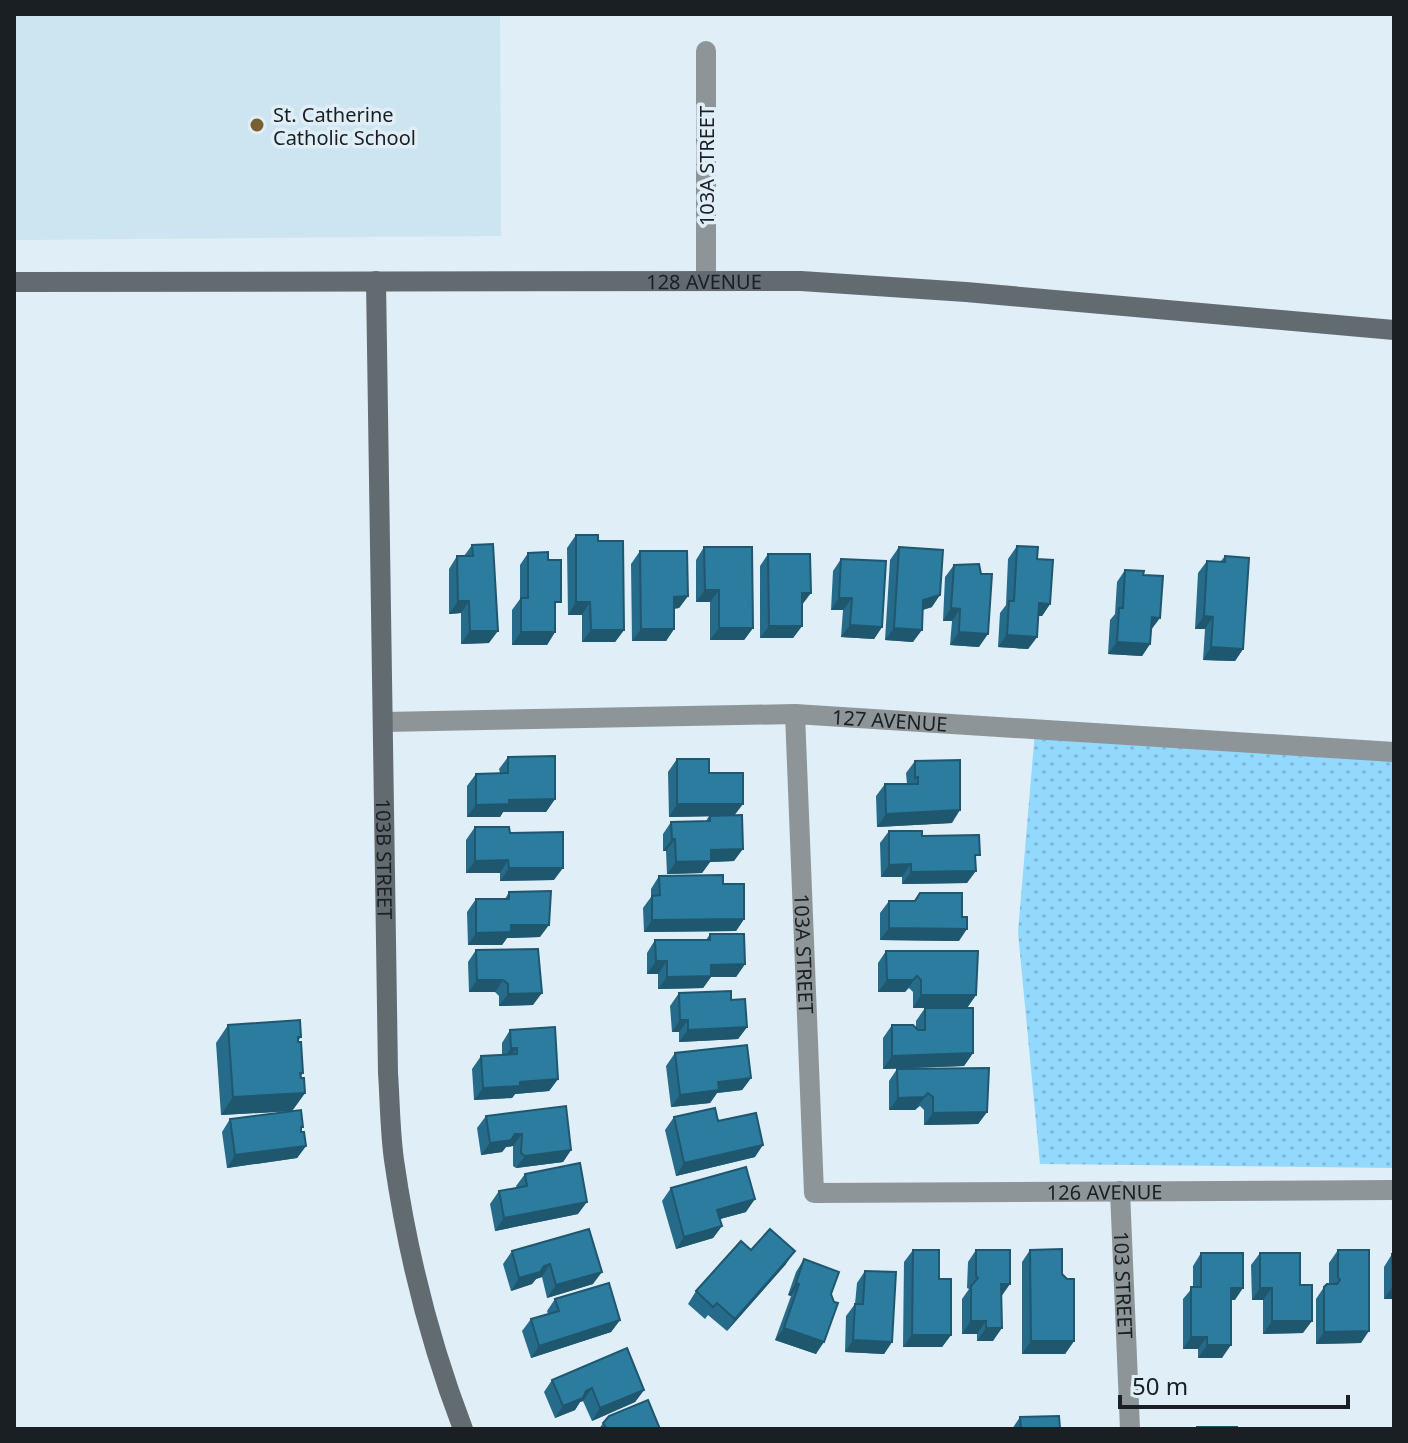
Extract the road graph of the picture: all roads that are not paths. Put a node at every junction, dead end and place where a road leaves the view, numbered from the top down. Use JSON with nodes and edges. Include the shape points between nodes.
{"nodes":[{"id":1,"x":706,"y":51,"type":"dead end"},
{"id":2,"x":706,"y":280,"type":"junction"},
{"id":3,"x":376,"y":281,"type":"junction"},
{"id":4,"x":14,"y":282,"type":"edge"},
{"id":5,"x":1394,"y":330,"type":"edge"},
{"id":6,"x":795,"y":714,"type":"junction"},
{"id":7,"x":384,"y":722,"type":"junction"},
{"id":8,"x":1394,"y":752,"type":"edge"},
{"id":9,"x":1394,"y":1190,"type":"edge"},
{"id":10,"x":1120,"y":1191,"type":"junction"},
{"id":11,"x":814,"y":1193,"type":"joint"},
{"id":12,"x":463,"y":1429,"type":"edge"},
{"id":13,"x":1130,"y":1429,"type":"edge"}],
"edges":[{"from":1,"to":2,"type":"street","name":"103A STREET"},
{"from":2,"to":3,"type":"street","name":"128 AVENUE"},
{"from":2,"to":5,"type":"street","name":"128 AVENUE","via":[[966,292]]},
{"from":3,"to":4,"type":"street","name":"128 AVENUE"},
{"from":3,"to":7,"type":"street","name":"103B STREET"},
{"from":6,"to":7,"type":"street","name":"127 AVENUE"},
{"from":6,"to":8,"type":"street","name":"127 AVENUE"},
{"from":6,"to":11,"type":"street","name":"103A STREET"},
{"from":7,"to":12,"type":"street","name":"103B STREET","via":[[393,1156],[407,1236]]},
{"from":9,"to":10,"type":"street","name":"126 AVENUE"},
{"from":10,"to":11,"type":"street","name":"126 AVENUE"},
{"from":10,"to":13,"type":"street","name":"103 STREET"}]}
